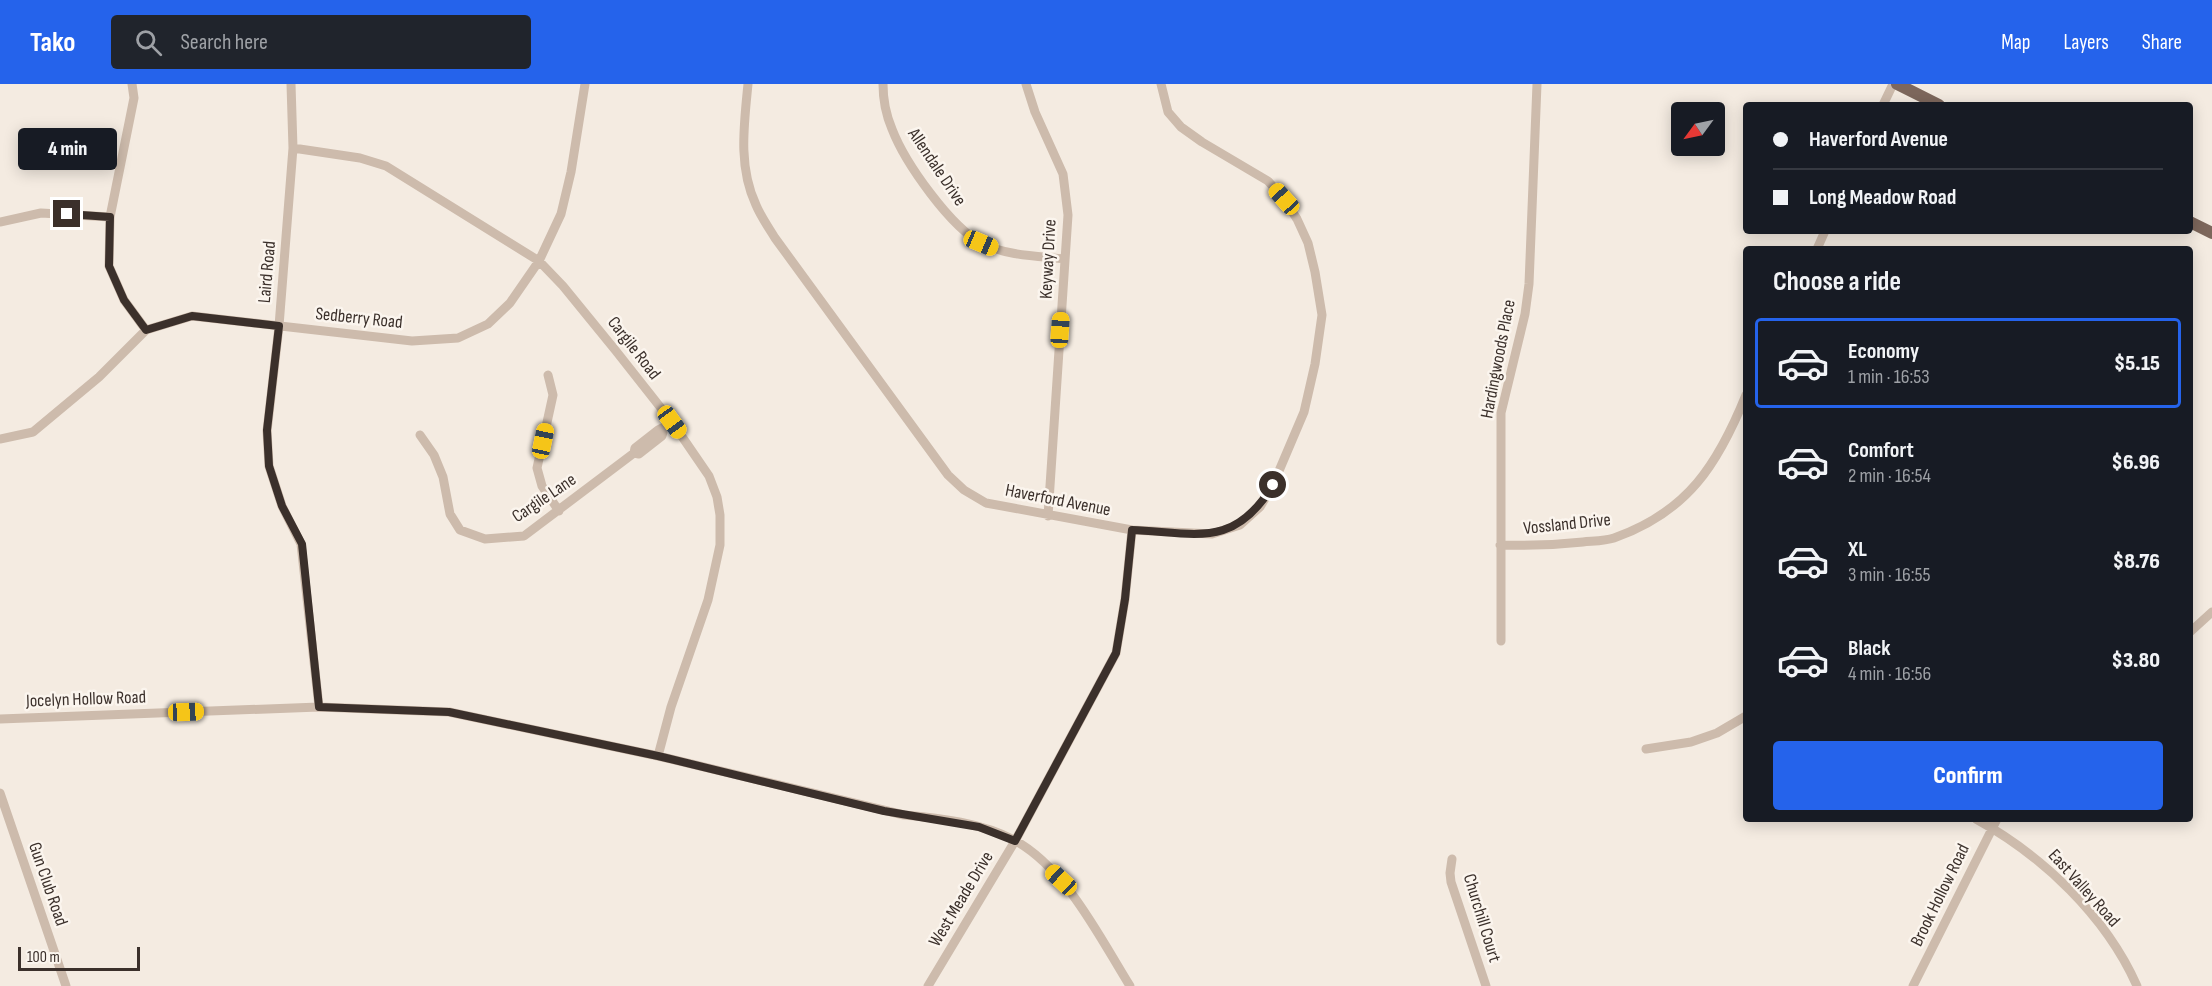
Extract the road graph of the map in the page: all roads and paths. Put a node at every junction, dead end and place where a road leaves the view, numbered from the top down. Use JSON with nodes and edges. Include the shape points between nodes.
{"nodes":[{"id":1,"x":132,"y":84,"type":"edge"},
{"id":2,"x":291,"y":84,"type":"edge"},
{"id":3,"x":585,"y":84,"type":"edge"},
{"id":4,"x":748,"y":84,"type":"edge"},
{"id":5,"x":883,"y":84,"type":"edge"},
{"id":6,"x":1026,"y":84,"type":"edge"},
{"id":7,"x":1161,"y":84,"type":"edge"},
{"id":8,"x":1538,"y":84,"type":"edge"},
{"id":9,"x":1893,"y":84,"type":"edge"},
{"id":10,"x":1897,"y":84,"type":"edge"},
{"id":11,"x":1884,"y":102,"type":"edge"},
{"id":12,"x":1933,"y":102,"type":"edge"},
{"id":13,"x":293,"y":148,"type":"junction"},
{"id":14,"x":110,"y":217,"type":"junction"},
{"id":15,"x":0,"y":222,"type":"edge"},
{"id":16,"x":2193,"y":224,"type":"edge"},
{"id":17,"x":2212,"y":233,"type":"edge"},
{"id":18,"x":1065,"y":259,"type":"junction"},
{"id":19,"x":538,"y":261,"type":"junction"},
{"id":20,"x":279,"y":326,"type":"junction"},
{"id":21,"x":146,"y":330,"type":"junction"},
{"id":22,"x":548,"y":375,"type":"dead end"},
{"id":23,"x":1743,"y":402,"type":"edge"},
{"id":24,"x":668,"y":425,"type":"junction"},
{"id":25,"x":420,"y":435,"type":"dead end"},
{"id":26,"x":0,"y":439,"type":"edge"},
{"id":27,"x":559,"y":511,"type":"junction"},
{"id":28,"x":1048,"y":516,"type":"junction"},
{"id":29,"x":1132,"y":530,"type":"junction"},
{"id":30,"x":1500,"y":545,"type":"junction"},
{"id":31,"x":2212,"y":612,"type":"edge"},
{"id":32,"x":2193,"y":629,"type":"edge"},
{"id":33,"x":1501,"y":641,"type":"dead end"},
{"id":34,"x":319,"y":707,"type":"junction"},
{"id":35,"x":1743,"y":718,"type":"edge"},
{"id":36,"x":0,"y":719,"type":"edge"},
{"id":37,"x":1646,"y":749,"type":"dead end"},
{"id":38,"x":658,"y":756,"type":"junction"},
{"id":39,"x":0,"y":793,"type":"edge"},
{"id":40,"x":1994,"y":823,"type":"edge"},
{"id":41,"x":1015,"y":841,"type":"junction"},
{"id":42,"x":1452,"y":859,"type":"dead end"},
{"id":43,"x":66,"y":986,"type":"edge"},
{"id":44,"x":928,"y":986,"type":"edge"},
{"id":45,"x":1130,"y":986,"type":"edge"},
{"id":46,"x":1486,"y":986,"type":"edge"},
{"id":47,"x":1913,"y":986,"type":"edge"},
{"id":48,"x":2137,"y":986,"type":"edge"}],
"edges":[{"from":1,"to":14,"type":"street","via":[[134,98]]},
{"from":2,"to":13,"type":"street","name":"Laird Road"},
{"from":3,"to":19,"type":"street","name":"Sedberry Road","via":[[561,214]]},
{"from":4,"to":28,"type":"street","name":"Haverford Avenue","via":[[743,138],[747,179],[756,205],[775,238],[948,475],[986,503]]},
{"from":5,"to":18,"type":"street","name":"Allendale Drive","via":[[886,111],[901,149],[956,223],[981,243],[996,249]]},
{"from":6,"to":18,"type":"street","name":"Keyway Drive","via":[[1063,174],[1068,215]]},
{"from":7,"to":29,"type":"street","name":"Haverford Avenue","via":[[1168,112],[1181,127],[1268,181],[1285,201],[1308,243],[1322,315],[1304,412],[1260,507],[1240,525],[1212,534]]},
{"from":8,"to":30,"type":"street","name":"Hardingwoods Place","via":[[1528,294],[1501,413]]},
{"from":9,"to":11,"type":"street"},
{"from":10,"to":12,"type":"main road"},
{"from":13,"to":19,"type":"street","name":"Cargile Road","via":[[386,166]]},
{"from":13,"to":20,"type":"street","name":"Laird Road"},
{"from":14,"to":15,"type":"street","via":[[41,213]]},
{"from":14,"to":21,"type":"street","via":[[109,266],[124,300]]},
{"from":16,"to":17,"type":"main road"},
{"from":18,"to":28,"type":"street","name":"Keyway Drive"},
{"from":19,"to":20,"type":"street","name":"Sedberry Road","via":[[510,303],[488,324],[458,338],[412,341]]},
{"from":19,"to":24,"type":"street","name":"Cargile Road","via":[[616,351]]},
{"from":20,"to":21,"type":"street","name":"Sedberry Road","via":[[192,316]]},
{"from":20,"to":34,"type":"street","name":"Laird Road","via":[[267,430],[269,466],[282,506],[302,544]]},
{"from":21,"to":26,"type":"street","name":"Sedberry Road","via":[[99,377],[33,432]]},
{"from":22,"to":27,"type":"street","via":[[553,395],[537,468],[542,486]]},
{"from":23,"to":30,"type":"street","name":"Vossland Drive","via":[[1702,479],[1683,499],[1647,524],[1613,539],[1545,546]]},
{"from":24,"to":27,"type":"street","name":"Cargile Lane"},
{"from":24,"to":38,"type":"street","name":"Cargile Road","via":[[698,458],[717,497],[720,545],[708,600]]},
{"from":25,"to":27,"type":"street","name":"Cargile Lane","via":[[434,455],[450,514],[460,530],[485,539],[524,536]]},
{"from":28,"to":29,"type":"street","name":"Haverford Avenue"},
{"from":29,"to":41,"type":"street","name":"West Meade Drive","via":[[1116,653]]},
{"from":30,"to":33,"type":"street","name":"Hardingwoods Place"},
{"from":31,"to":32,"type":"street"},
{"from":34,"to":36,"type":"street","name":"Jocelyn Hollow Road"},
{"from":34,"to":38,"type":"street","name":"Jocelyn Hollow Road","via":[[449,712]]},
{"from":35,"to":37,"type":"street","via":[[1691,742]]},
{"from":38,"to":41,"type":"street","name":"Jocelyn Hollow Road","via":[[884,811],[979,827]]},
{"from":39,"to":43,"type":"street","name":"Gun Club Road"},
{"from":40,"to":47,"type":"street","name":"Brook Hollow Road"},
{"from":40,"to":48,"type":"street","name":"East Valley Road","via":[[2041,862],[2100,925]]},
{"from":41,"to":44,"type":"street","name":"West Meade Drive"},
{"from":41,"to":45,"type":"street","name":"Jocelyn Hollow Road","via":[[1061,880]]},
{"from":42,"to":46,"type":"street","name":"Churchill Court","via":[[1451,882]]}]}
